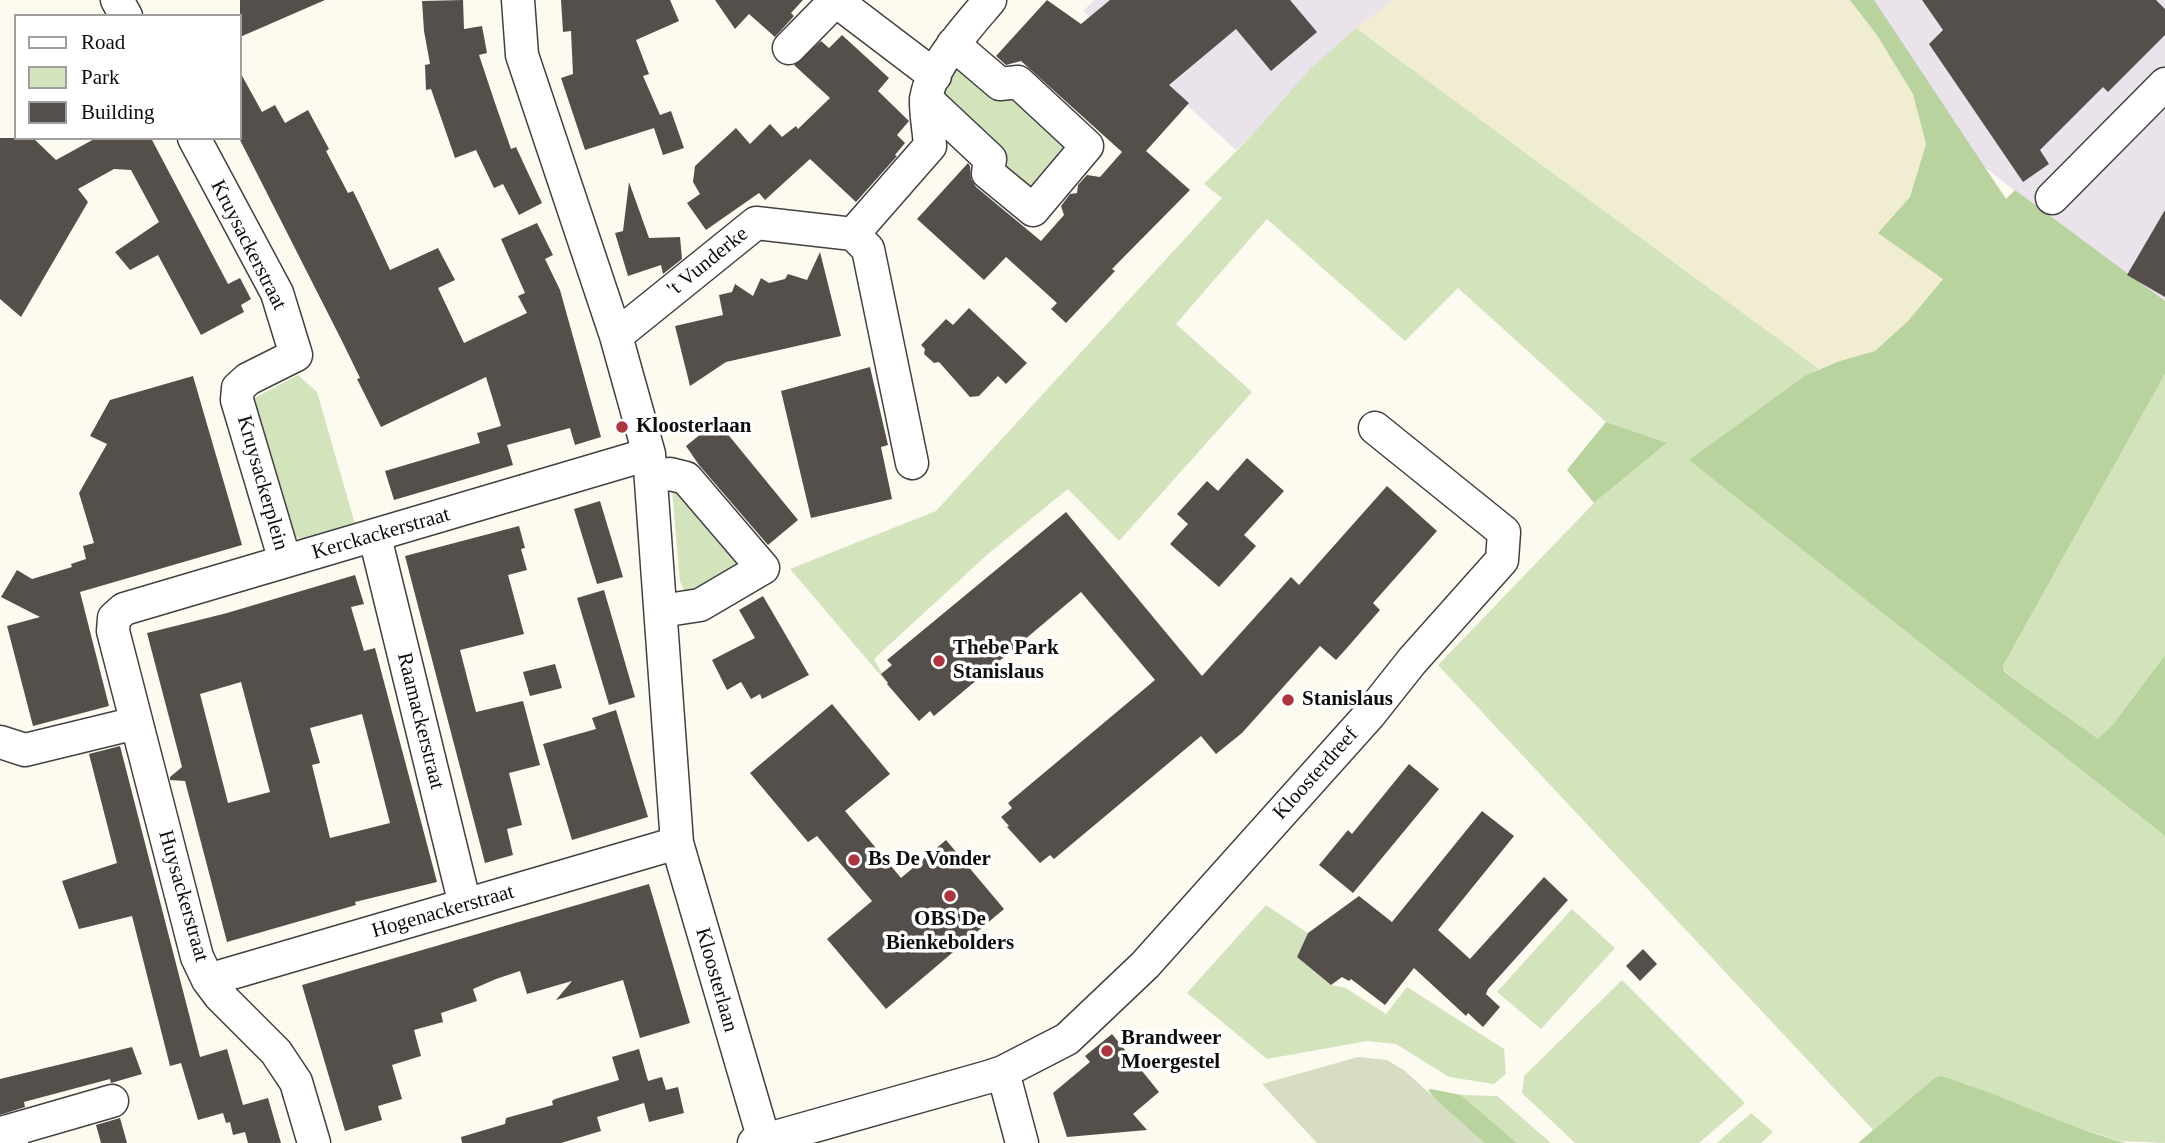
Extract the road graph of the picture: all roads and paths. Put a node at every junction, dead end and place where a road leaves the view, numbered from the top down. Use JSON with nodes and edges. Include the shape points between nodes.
{"nodes":[{"id":1,"x":518,"y":0,"type":"edge"},
{"id":2,"x":835,"y":0,"type":"edge"},
{"id":3,"x":990,"y":0,"type":"edge"},
{"id":4,"x":953,"y":44,"type":"junction"},
{"id":5,"x":789,"y":48,"type":"dead end"},
{"id":6,"x":2165,"y":84,"type":"edge"},
{"id":7,"x":930,"y":87,"type":"junction"},
{"id":8,"x":195,"y":140,"type":"edge"},
{"id":9,"x":2052,"y":198,"type":"dead end"},
{"id":10,"x":853,"y":234,"type":"junction"},
{"id":11,"x":616,"y":336,"type":"junction"},
{"id":12,"x":296,"y":355,"type":"joint"},
{"id":13,"x":1376,"y":428,"type":"dead end"},
{"id":14,"x":912,"y":463,"type":"dead end"},
{"id":15,"x":650,"y":466,"type":"junction"},
{"id":16,"x":374,"y":537,"type":"junction"},
{"id":17,"x":285,"y":561,"type":"junction"},
{"id":18,"x":661,"y":611,"type":"junction"},
{"id":19,"x":114,"y":618,"type":"joint"},
{"id":20,"x":136,"y":723,"type":"junction"},
{"id":21,"x":0,"y":742,"type":"edge"},
{"id":22,"x":677,"y":843,"type":"junction"},
{"id":23,"x":465,"y":905,"type":"junction"},
{"id":24,"x":208,"y":980,"type":"junction"},
{"id":25,"x":1003,"y":1072,"type":"junction"},
{"id":26,"x":112,"y":1101,"type":"dead end"},
{"id":27,"x":759,"y":1142,"type":"edge"},
{"id":28,"x":12,"y":1143,"type":"edge"},
{"id":29,"x":314,"y":1143,"type":"edge"},
{"id":30,"x":1022,"y":1143,"type":"edge"}],
"edges":[{"from":1,"to":11,"type":"street","name":"Kloosterlaan","via":[[522,55]]},
{"from":2,"to":5,"type":"street"},
{"from":2,"to":7,"type":"street"},
{"from":3,"to":4,"type":"street"},
{"from":4,"to":7,"type":"street"},
{"from":4,"to":7,"type":"street","via":[[1000,85],[1018,82],[1087,146],[1033,209],[988,173],[990,159]]},
{"from":6,"to":9,"type":"street"},
{"from":7,"to":10,"type":"street","via":[[930,146]]},
{"from":8,"to":12,"type":"street","name":"Kruysackerstraat","via":[[277,293]]},
{"from":10,"to":11,"type":"street","name":"'t Vunderke","via":[[756,223]]},
{"from":10,"to":14,"type":"street","via":[[868,249]]},
{"from":11,"to":15,"type":"street","name":"Kloosterlaan"},
{"from":12,"to":17,"type":"street","name":"Kruysackerplein","via":[[248,379],[239,388],[237,400]]},
{"from":13,"to":25,"type":"street","name":"Kloosterdreef","via":[[1504,532],[1502,560],[1145,965],[1067,1039]]},
{"from":15,"to":16,"type":"street","name":"Kerckackerstraat"},
{"from":15,"to":18,"type":"street","name":"Kloosterlaan"},
{"from":15,"to":18,"type":"street","via":[[686,478],[763,568],[700,605]]},
{"from":16,"to":17,"type":"street","name":"Kerckackerstraat"},
{"from":16,"to":23,"type":"street","name":"Raamackerstraat"},
{"from":17,"to":19,"type":"street","name":"Kerckackerstraat","via":[[124,609]]},
{"from":18,"to":22,"type":"street","name":"Kloosterlaan"},
{"from":19,"to":20,"type":"street","name":"Huysackerstraat","via":[[113,631]]},
{"from":20,"to":21,"type":"street","via":[[25,750]]},
{"from":20,"to":24,"type":"street","name":"Huysackerstraat","via":[[197,957]]},
{"from":22,"to":23,"type":"street","name":"Hogenackerstraat"},
{"from":22,"to":27,"type":"street","name":"Kloosterlaan"},
{"from":23,"to":24,"type":"street","name":"Hogenackerstraat"},
{"from":24,"to":29,"type":"street","name":"Huysackerstraat","via":[[276,1052],[296,1082]]},
{"from":25,"to":27,"type":"street","name":"Kloosterlaan"},
{"from":25,"to":30,"type":"street"},
{"from":26,"to":28,"type":"street","via":[[8,1131]]}]}
